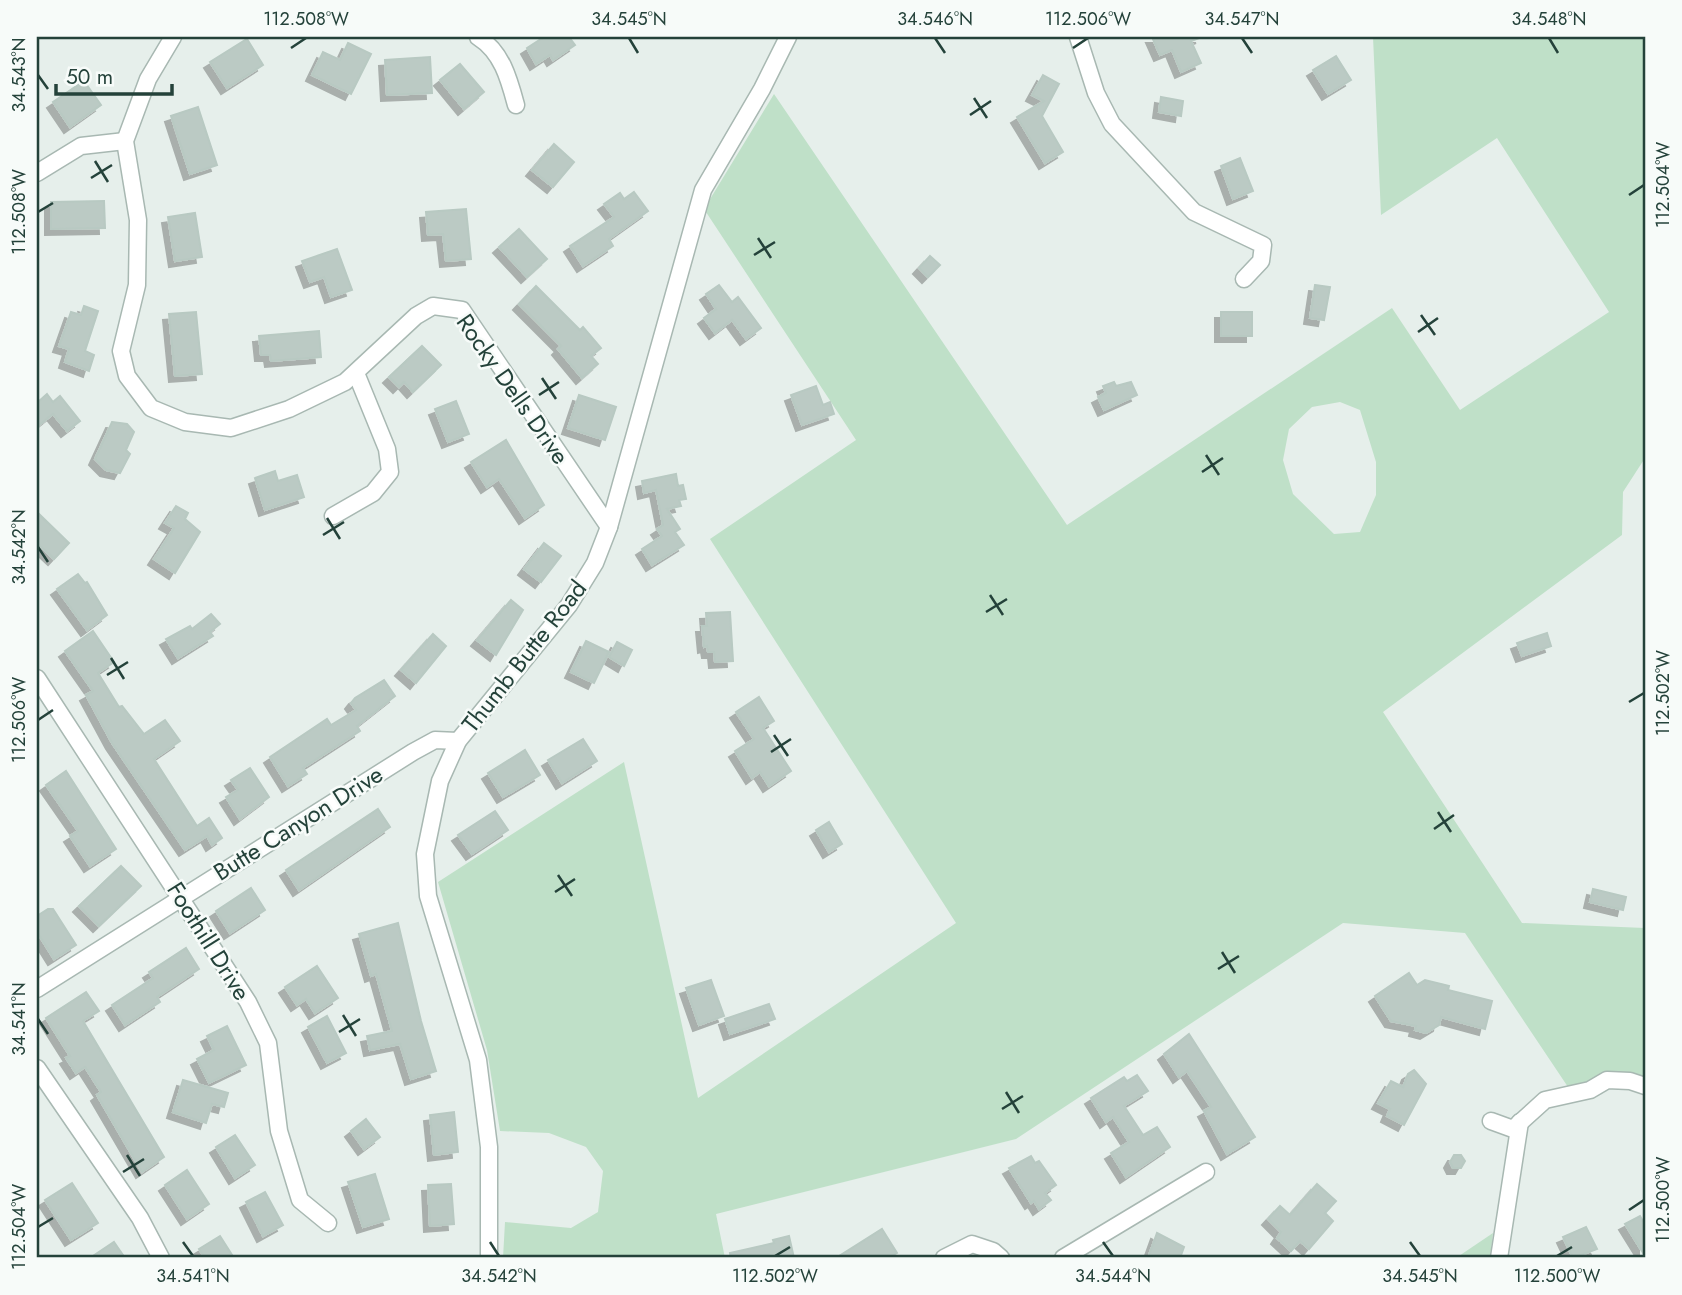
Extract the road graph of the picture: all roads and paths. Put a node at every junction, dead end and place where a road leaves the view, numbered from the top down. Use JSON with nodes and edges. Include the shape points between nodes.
{"nodes":[{"id":1,"x":173,"y":37,"type":"edge"},
{"id":2,"x":478,"y":37,"type":"edge"},
{"id":3,"x":788,"y":37,"type":"edge"},
{"id":4,"x":1078,"y":37,"type":"edge"},
{"id":5,"x":516,"y":105,"type":"dead end"},
{"id":6,"x":125,"y":141,"type":"junction"},
{"id":7,"x":37,"y":173,"type":"edge"},
{"id":8,"x":1244,"y":279,"type":"dead end"},
{"id":9,"x":356,"y":373,"type":"junction"},
{"id":10,"x":333,"y":516,"type":"dead end"},
{"id":11,"x":609,"y":527,"type":"junction"},
{"id":12,"x":37,"y":678,"type":"edge"},
{"id":13,"x":458,"y":741,"type":"junction"},
{"id":14,"x":181,"y":896,"type":"junction"},
{"id":15,"x":37,"y":989,"type":"edge"},
{"id":16,"x":37,"y":1068,"type":"edge"},
{"id":17,"x":1645,"y":1086,"type":"edge"},
{"id":18,"x":1491,"y":1121,"type":"dead end"},
{"id":19,"x":1520,"y":1122,"type":"junction"},
{"id":20,"x":1206,"y":1172,"type":"dead end"},
{"id":21,"x":328,"y":1223,"type":"dead end"},
{"id":22,"x":161,"y":1258,"type":"edge"},
{"id":23,"x":489,"y":1258,"type":"edge"},
{"id":24,"x":944,"y":1258,"type":"edge"},
{"id":25,"x":1001,"y":1258,"type":"edge"},
{"id":26,"x":1063,"y":1258,"type":"edge"},
{"id":27,"x":1499,"y":1258,"type":"edge"}],
"edges":[{"from":1,"to":6,"type":"street","via":[[149,79]]},
{"from":2,"to":5,"type":"street","via":[[506,69]]},
{"from":3,"to":11,"type":"street","name":"Thumb Butte Road","via":[[703,190]]},
{"from":4,"to":8,"type":"street","via":[[1096,93],[1112,124],[1194,212],[1263,245],[1261,261]]},
{"from":6,"to":7,"type":"street","via":[[80,146]]},
{"from":6,"to":9,"type":"street","name":"Rocky Dells Drive","via":[[138,220],[137,285],[121,351],[127,376],[151,408],[185,422],[231,428],[289,409]]},
{"from":9,"to":10,"type":"street","via":[[387,449],[390,472],[373,493]]},
{"from":9,"to":11,"type":"street","name":"Rocky Dells Drive","via":[[416,316],[433,306],[462,310]]},
{"from":11,"to":13,"type":"street","name":"Thumb Butte Road","via":[[595,564],[569,605]]},
{"from":12,"to":14,"type":"street","name":"Foothill Drive"},
{"from":13,"to":14,"type":"street","name":"Butte Canyon Drive","via":[[435,740],[424,746]]},
{"from":13,"to":23,"type":"street","name":"Thumb Butte Road","via":[[440,781],[425,854],[428,896],[478,1060],[489,1147]]},
{"from":14,"to":15,"type":"street","name":"Butte Canyon Drive"},
{"from":14,"to":21,"type":"street","name":"Foothill Drive","via":[[248,1002],[268,1043],[279,1131],[300,1200]]},
{"from":16,"to":22,"type":"street"},
{"from":17,"to":19,"type":"street","via":[[1607,1080],[1590,1090],[1545,1100]]},
{"from":18,"to":19,"type":"street","via":[[1513,1129]]},
{"from":19,"to":27,"type":"street"},
{"from":20,"to":26,"type":"street"},
{"from":24,"to":25,"type":"street","via":[[972,1244]]}]}
